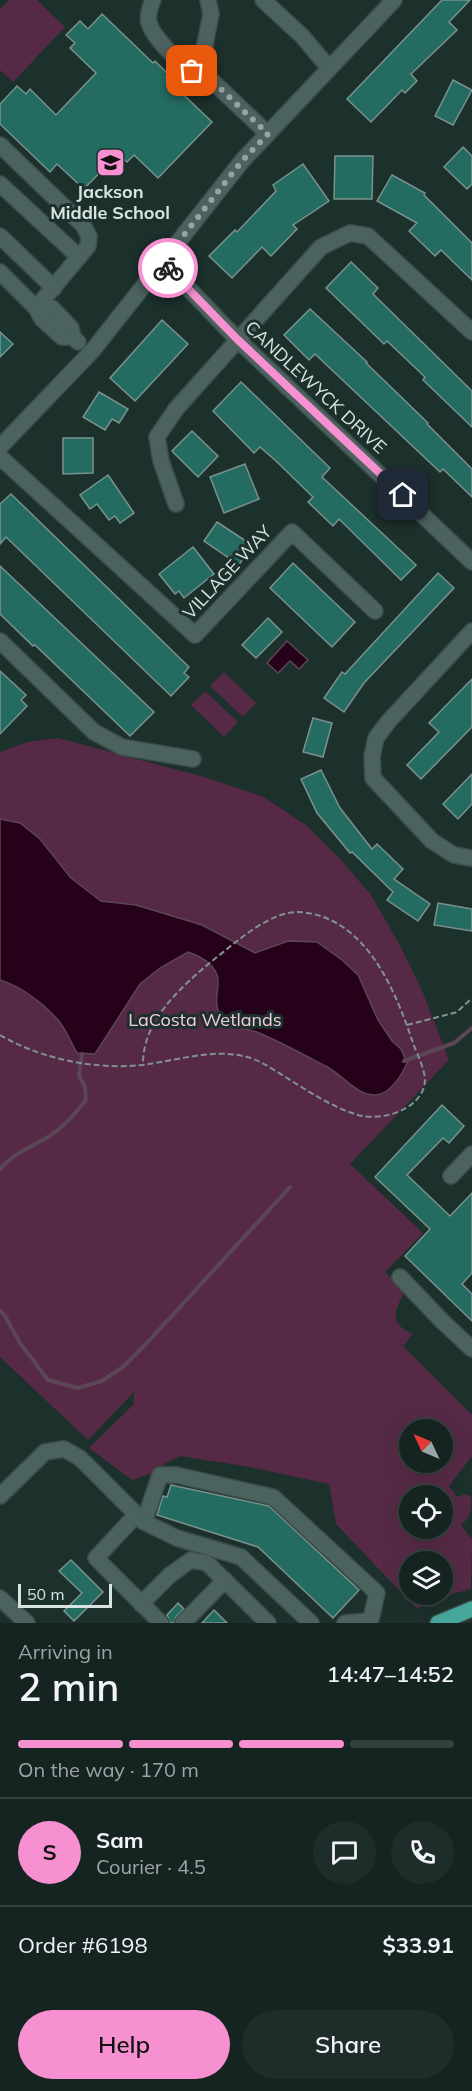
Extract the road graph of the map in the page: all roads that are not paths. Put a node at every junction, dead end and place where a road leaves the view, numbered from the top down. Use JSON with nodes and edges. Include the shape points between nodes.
{"nodes":[{"id":1,"x":153,"y":0,"type":"edge"},
{"id":2,"x":208,"y":0,"type":"edge"},
{"id":3,"x":263,"y":0,"type":"edge"},
{"id":4,"x":394,"y":0,"type":"edge"},
{"id":5,"x":329,"y":68,"type":"junction"},
{"id":6,"x":207,"y":76,"type":"junction"},
{"id":7,"x":268,"y":134,"type":"junction"},
{"id":8,"x":0,"y":145,"type":"edge"},
{"id":9,"x":0,"y":184,"type":"edge"},
{"id":10,"x":0,"y":236,"type":"edge"},
{"id":11,"x":79,"y":257,"type":"junction"},
{"id":12,"x":163,"y":262,"type":"junction"},
{"id":13,"x":0,"y":272,"type":"edge"},
{"id":14,"x":54,"y":288,"type":"junction"},
{"id":15,"x":36,"y":308,"type":"junction"},
{"id":16,"x":472,"y":332,"type":"edge"},
{"id":17,"x":237,"y":339,"type":"junction"},
{"id":18,"x":90,"y":353,"type":"junction"},
{"id":19,"x":0,"y":447,"type":"edge"},
{"id":20,"x":0,"y":457,"type":"edge"},
{"id":21,"x":176,"y":504,"type":"dead end"},
{"id":22,"x":472,"y":562,"type":"edge"},
{"id":23,"x":375,"y":611,"type":"dead end"},
{"id":24,"x":472,"y":631,"type":"edge"},
{"id":25,"x":0,"y":641,"type":"edge"},
{"id":26,"x":193,"y":759,"type":"dead end"},
{"id":27,"x":472,"y":858,"type":"edge"},
{"id":28,"x":472,"y":1154,"type":"edge"},
{"id":29,"x":451,"y":1176,"type":"dead end"},
{"id":30,"x":400,"y":1277,"type":"dead end"},
{"id":31,"x":472,"y":1349,"type":"edge"},
{"id":32,"x":0,"y":1496,"type":"edge"},
{"id":33,"x":140,"y":1519,"type":"junction"},
{"id":34,"x":224,"y":1579,"type":"junction"},
{"id":35,"x":0,"y":1598,"type":"edge"},
{"id":36,"x":141,"y":1604,"type":"junction"},
{"id":37,"x":472,"y":1609,"type":"edge"},
{"id":38,"x":472,"y":1620,"type":"edge"},
{"id":39,"x":267,"y":1622,"type":"edge"},
{"id":40,"x":370,"y":1622,"type":"edge"},
{"id":41,"x":27,"y":1623,"type":"edge"},
{"id":42,"x":161,"y":1623,"type":"edge"},
{"id":43,"x":183,"y":1623,"type":"edge"},
{"id":44,"x":311,"y":1623,"type":"edge"},
{"id":45,"x":345,"y":1623,"type":"edge"},
{"id":46,"x":438,"y":1623,"type":"edge"},
{"id":47,"x":465,"y":1623,"type":"edge"}],
"edges":[{"from":1,"to":6,"type":"street","via":[[149,12],[153,31],[172,55],[192,71]]},
{"from":2,"to":6,"type":"street","via":[[211,14],[202,60]]},
{"from":3,"to":5,"type":"street"},
{"from":4,"to":5,"type":"street"},
{"from":5,"to":7,"type":"street"},
{"from":6,"to":7,"type":"street"},
{"from":7,"to":12,"type":"street"},
{"from":8,"to":11,"type":"street","via":[[83,225],[90,236]]},
{"from":9,"to":11,"type":"street"},
{"from":10,"to":14,"type":"street"},
{"from":11,"to":14,"type":"street"},
{"from":12,"to":17,"type":"street","name":"CANDLEWYCK DRIVE"},
{"from":12,"to":18,"type":"street"},
{"from":13,"to":15,"type":"street"},
{"from":14,"to":15,"type":"street"},
{"from":15,"to":18,"type":"street","via":[[52,308]]},
{"from":16,"to":17,"type":"street","via":[[368,236],[350,233],[321,247]]},
{"from":17,"to":21,"type":"street","via":[[157,437]]},
{"from":17,"to":22,"type":"street","name":"CANDLEWYCK DRIVE"},
{"from":18,"to":19,"type":"street"},
{"from":20,"to":23,"type":"street","name":"VILLAGE WAY","via":[[195,636],[292,532]]},
{"from":24,"to":27,"type":"street","via":[[388,722],[376,738],[372,756],[373,778],[432,841],[454,855]]},
{"from":25,"to":26,"type":"street","via":[[94,732],[122,747]]},
{"from":28,"to":29,"type":"street"},
{"from":30,"to":31,"type":"street"},
{"from":32,"to":33,"type":"street","via":[[45,1452],[64,1449],[80,1458]]},
{"from":33,"to":36,"type":"street","via":[[96,1558]]},
{"from":33,"to":40,"type":"street","via":[[160,1475],[176,1475],[273,1497],[376,1593]]},
{"from":33,"to":44,"type":"street","via":[[177,1538],[241,1557]]},
{"from":34,"to":36,"type":"street","via":[[207,1563],[191,1560]]},
{"from":34,"to":39,"type":"street"},
{"from":34,"to":43,"type":"street"},
{"from":35,"to":41,"type":"street"},
{"from":36,"to":42,"type":"street"},
{"from":37,"to":46,"type":"main road"},
{"from":38,"to":47,"type":"main road"},
{"from":40,"to":45,"type":"street"}]}
